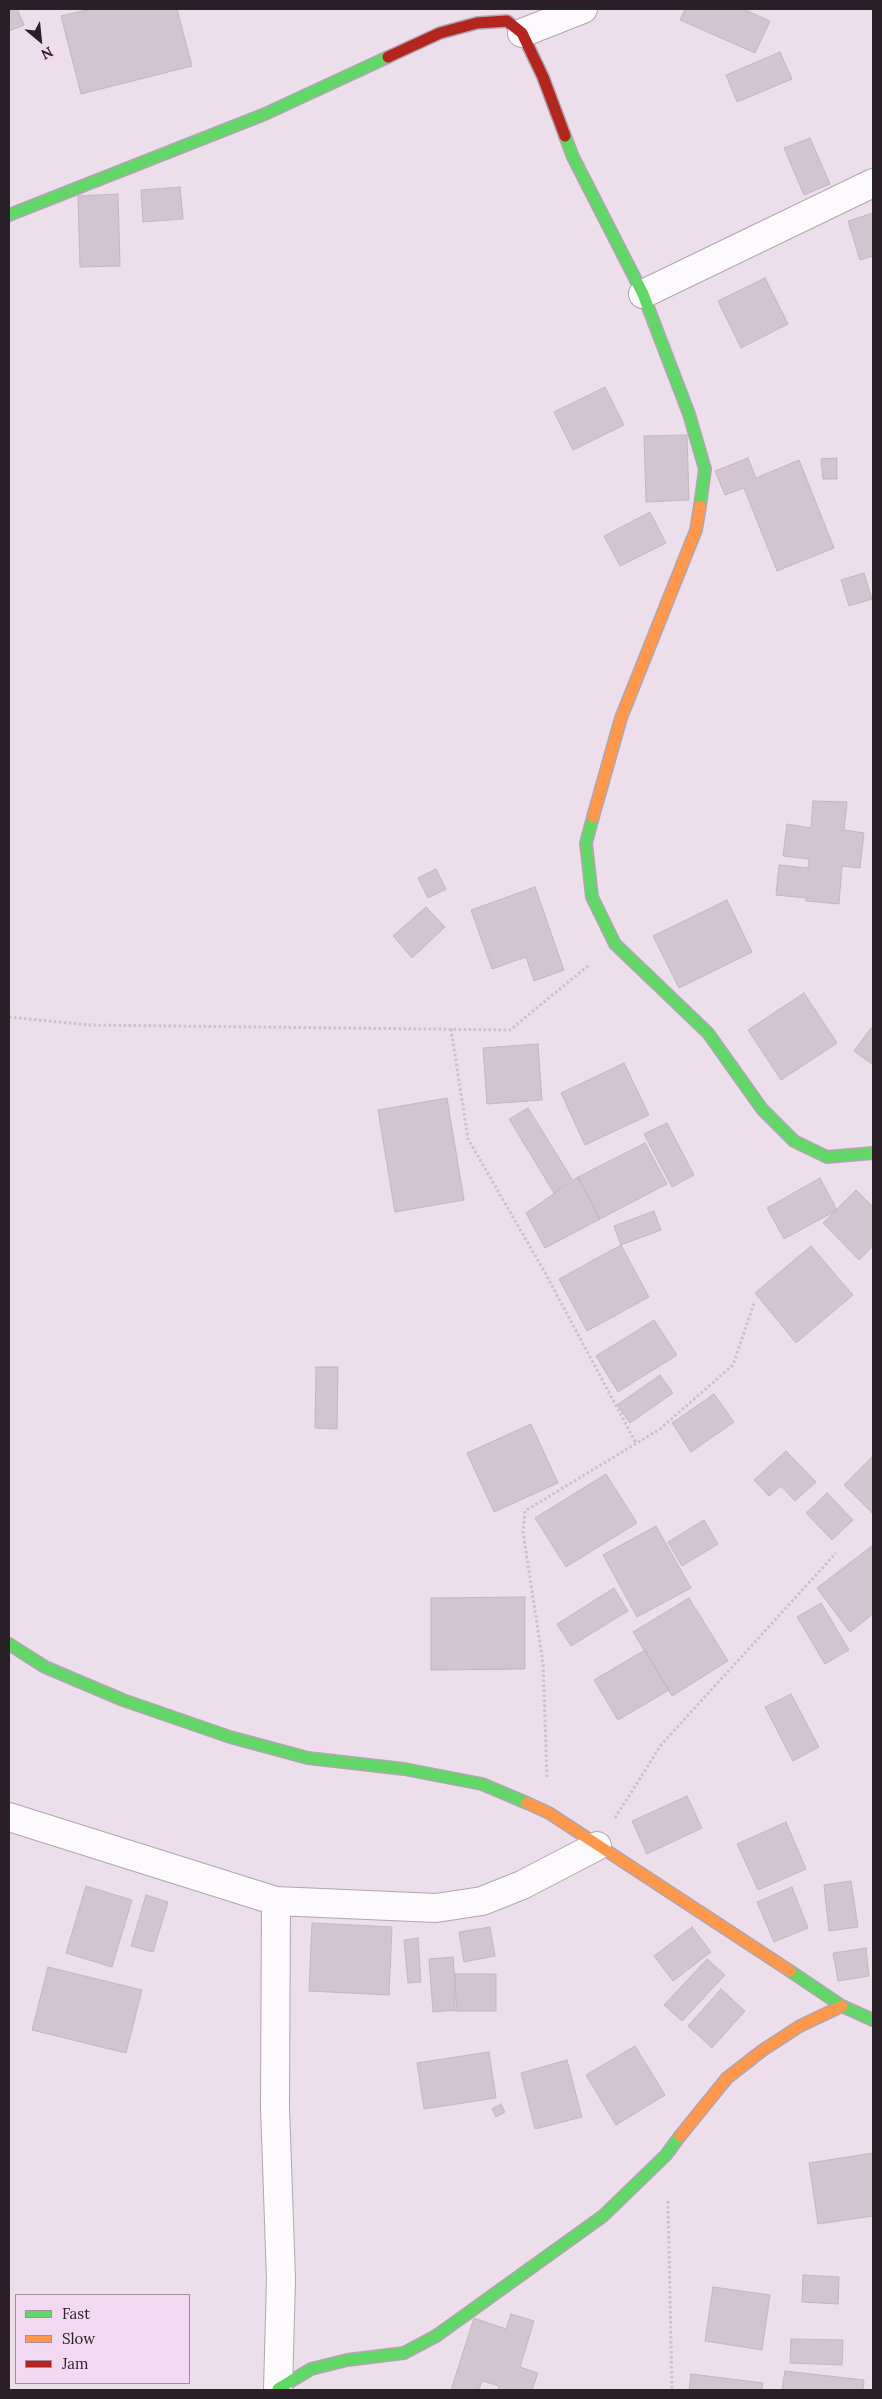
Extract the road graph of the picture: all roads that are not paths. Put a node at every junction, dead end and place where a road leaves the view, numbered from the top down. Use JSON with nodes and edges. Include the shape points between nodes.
{"nodes":[{"id":1,"x":583,"y":9,"type":"edge"},
{"id":2,"x":510,"y":21,"type":"edge"},
{"id":3,"x":873,"y":183,"type":"edge"},
{"id":4,"x":9,"y":215,"type":"edge"},
{"id":5,"x":643,"y":294,"type":"junction"},
{"id":6,"x":873,"y":1153,"type":"edge"},
{"id":7,"x":9,"y":1644,"type":"edge"},
{"id":8,"x":9,"y":1817,"type":"edge"},
{"id":9,"x":598,"y":1846,"type":"junction"},
{"id":10,"x":276,"y":1901,"type":"junction"},
{"id":11,"x":842,"y":2006,"type":"junction"},
{"id":12,"x":873,"y":2020,"type":"edge"},
{"id":13,"x":278,"y":2390,"type":"edge"}],
"edges":[{"from":1,"to":2,"type":"street"},
{"from":2,"to":4,"type":"street","via":[[477,22],[440,33],[265,114]]},
{"from":2,"to":5,"type":"street","via":[[543,77],[573,158]]},
{"from":3,"to":5,"type":"street"},
{"from":5,"to":6,"type":"street","via":[[689,414],[705,469],[696,530],[622,718],[586,842],[592,897],[614,944],[708,1033],[762,1109],[794,1141],[827,1157]]},
{"from":7,"to":9,"type":"street","via":[[45,1667],[123,1700],[230,1737],[308,1758],[404,1769],[482,1784],[549,1813]]},
{"from":8,"to":10,"type":"street"},
{"from":9,"to":10,"type":"street","via":[[522,1885],[482,1901],[436,1908]]},
{"from":9,"to":11,"type":"street"},
{"from":10,"to":13,"type":"street","via":[[275,2107],[281,2279]]},
{"from":11,"to":12,"type":"street"},
{"from":11,"to":13,"type":"street","via":[[800,2026],[727,2078],[666,2155],[603,2216],[420,2346],[404,2353],[347,2360],[311,2369]]}]}
